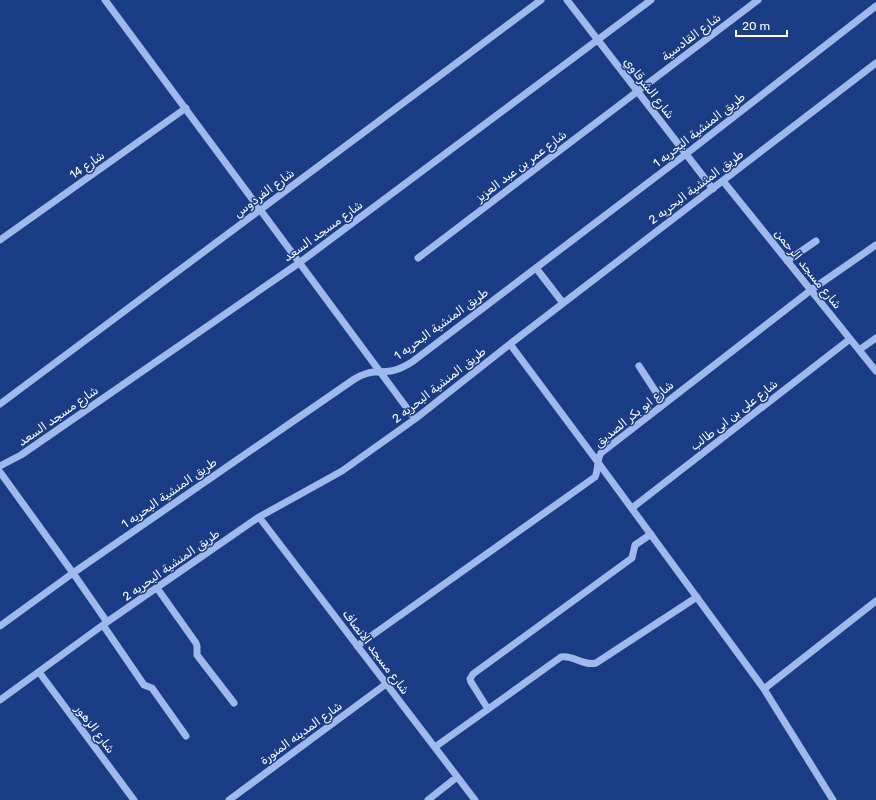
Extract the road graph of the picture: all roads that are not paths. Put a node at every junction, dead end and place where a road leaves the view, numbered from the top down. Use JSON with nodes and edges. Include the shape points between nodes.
{"nodes":[{"id":1,"x":105,"y":0,"type":"edge"},
{"id":2,"x":541,"y":0,"type":"edge"},
{"id":3,"x":567,"y":0,"type":"edge"},
{"id":4,"x":650,"y":0,"type":"edge"},
{"id":5,"x":758,"y":0,"type":"edge"},
{"id":6,"x":876,"y":6,"type":"edge"},
{"id":7,"x":598,"y":40,"type":"junction"},
{"id":8,"x":876,"y":63,"type":"edge"},
{"id":9,"x":638,"y":91,"type":"junction"},
{"id":10,"x":186,"y":108,"type":"junction"},
{"id":11,"x":686,"y":154,"type":"junction"},
{"id":12,"x":723,"y":181,"type":"junction"},
{"id":13,"x":713,"y":188,"type":"junction"},
{"id":14,"x":260,"y":210,"type":"junction"},
{"id":15,"x":0,"y":240,"type":"edge"},
{"id":16,"x":816,"y":241,"type":"dead end"},
{"id":17,"x":876,"y":245,"type":"edge"},
{"id":18,"x":418,"y":258,"type":"dead end"},
{"id":19,"x":787,"y":261,"type":"junction"},
{"id":20,"x":299,"y":263,"type":"junction"},
{"id":21,"x":536,"y":268,"type":"junction"},
{"id":22,"x":811,"y":290,"type":"junction"},
{"id":23,"x":563,"y":303,"type":"junction"},
{"id":24,"x":876,"y":338,"type":"edge"},
{"id":25,"x":850,"y":339,"type":"junction"},
{"id":26,"x":510,"y":344,"type":"junction"},
{"id":27,"x":859,"y":350,"type":"junction"},
{"id":28,"x":639,"y":366,"type":"dead end"},
{"id":29,"x":876,"y":371,"type":"edge"},
{"id":30,"x":381,"y":372,"type":"junction"},
{"id":31,"x":663,"y":403,"type":"junction"},
{"id":32,"x":0,"y":404,"type":"edge"},
{"id":33,"x":415,"y":419,"type":"junction"},
{"id":34,"x":597,"y":461,"type":"junction"},
{"id":35,"x":0,"y":466,"type":"edge"},
{"id":36,"x":0,"y":472,"type":"edge"},
{"id":37,"x":632,"y":508,"type":"junction"},
{"id":38,"x":259,"y":517,"type":"junction"},
{"id":39,"x":651,"y":534,"type":"junction"},
{"id":40,"x":72,"y":573,"type":"junction"},
{"id":41,"x":157,"y":588,"type":"junction"},
{"id":42,"x":697,"y":597,"type":"junction"},
{"id":43,"x":876,"y":601,"type":"edge"},
{"id":44,"x":105,"y":624,"type":"junction"},
{"id":45,"x":0,"y":626,"type":"edge"},
{"id":46,"x":357,"y":646,"type":"junction"},
{"id":47,"x":39,"y":672,"type":"junction"},
{"id":48,"x":386,"y":684,"type":"junction"},
{"id":49,"x":764,"y":689,"type":"junction"},
{"id":50,"x":0,"y":700,"type":"edge"},
{"id":51,"x":234,"y":703,"type":"dead end"},
{"id":52,"x":488,"y":709,"type":"junction"},
{"id":53,"x":186,"y":736,"type":"dead end"},
{"id":54,"x":435,"y":747,"type":"junction"},
{"id":55,"x":457,"y":777,"type":"junction"},
{"id":56,"x":134,"y":800,"type":"edge"},
{"id":57,"x":229,"y":800,"type":"edge"},
{"id":58,"x":428,"y":800,"type":"edge"},
{"id":59,"x":475,"y":800,"type":"edge"},
{"id":60,"x":833,"y":800,"type":"edge"}],
"edges":[{"from":1,"to":10,"type":"street"},
{"from":2,"to":14,"type":"street","name":"شارع الفردوس"},
{"from":3,"to":7,"type":"street","name":"شارع الشرقاوي"},
{"from":4,"to":7,"type":"street","name":"شارع مسجد السعد"},
{"from":5,"to":9,"type":"street","name":"شارع القادسية"},
{"from":6,"to":11,"type":"street","name":"طريق المنشية البحريه 1"},
{"from":7,"to":9,"type":"street","name":"شارع الشرقاوي"},
{"from":7,"to":20,"type":"street","name":"شارع مسجد السعد"},
{"from":8,"to":12,"type":"street","name":"طريق المنشية البحريه 2"},
{"from":9,"to":11,"type":"street","name":"شارع الشرقاوي"},
{"from":9,"to":18,"type":"street","name":"شارع عمر بن عبد العزيز"},
{"from":10,"to":14,"type":"street"},
{"from":10,"to":15,"type":"street","name":"شارع 14"},
{"from":11,"to":13,"type":"street","name":"شارع الشرقاوي"},
{"from":11,"to":21,"type":"street","name":"طريق المنشية البحريه 1"},
{"from":12,"to":13,"type":"street","name":"طريق المنشية البحريه 2"},
{"from":12,"to":19,"type":"street","name":"شارع مسجد الرحمن"},
{"from":13,"to":23,"type":"street","name":"طريق المنشية البحريه 2"},
{"from":14,"to":20,"type":"street"},
{"from":14,"to":32,"type":"street","name":"شارع الفردوس"},
{"from":16,"to":19,"type":"street"},
{"from":17,"to":22,"type":"street","name":"شارع ابو بكر الصديق"},
{"from":19,"to":22,"type":"street","name":"شارع مسجد الرحمن"},
{"from":20,"to":30,"type":"street"},
{"from":20,"to":35,"type":"street","name":"شارع مسجد السعد","via":[[21,455]]},
{"from":21,"to":23,"type":"street"},
{"from":21,"to":30,"type":"street","name":"طريق المنشية البحريه 1","via":[[412,362],[397,370]]},
{"from":22,"to":25,"type":"street","name":"شارع مسجد الرحمن"},
{"from":22,"to":31,"type":"street","name":"شارع ابو بكر الصديق"},
{"from":23,"to":26,"type":"street","name":"طريق المنشية البحريه 2"},
{"from":24,"to":27,"type":"street"},
{"from":25,"to":27,"type":"street","name":"شارع مسجد الرحمن"},
{"from":25,"to":37,"type":"street","name":"شارع على بن ابى طالب"},
{"from":26,"to":33,"type":"street","name":"طريق المنشية البحريه 2"},
{"from":26,"to":34,"type":"street"},
{"from":27,"to":29,"type":"street","name":"شارع مسجد الرحمن"},
{"from":28,"to":31,"type":"street"},
{"from":30,"to":33,"type":"street"},
{"from":30,"to":40,"type":"street","name":"طريق المنشية البحريه 1","via":[[361,374]]},
{"from":31,"to":34,"type":"street","name":"شارع ابو بكر الصديق","via":[[600,452]]},
{"from":33,"to":38,"type":"street","name":"طريق المنشية البحريه 2","via":[[342,471]]},
{"from":34,"to":37,"type":"street"},
{"from":34,"to":46,"type":"street","name":"شارع ابو بكر الصديق","via":[[595,477]]},
{"from":36,"to":40,"type":"street"},
{"from":37,"to":39,"type":"street"},
{"from":38,"to":41,"type":"street","name":"طريق المنشية البحريه 2"},
{"from":38,"to":46,"type":"street","name":"شارع مسجد الانصاف"},
{"from":39,"to":42,"type":"street"},
{"from":39,"to":52,"type":"street","via":[[635,545],[632,558],[473,674],[471,682]]},
{"from":40,"to":44,"type":"street"},
{"from":40,"to":45,"type":"street","name":"طريق المنشية البحريه 1"},
{"from":41,"to":44,"type":"street","name":"طريق المنشية البحريه 2"},
{"from":41,"to":51,"type":"street","via":[[196,643],[197,655]]},
{"from":42,"to":49,"type":"street"},
{"from":42,"to":52,"type":"street","via":[[596,664],[586,664],[567,656],[561,657]]},
{"from":43,"to":49,"type":"street"},
{"from":44,"to":47,"type":"street","name":"طريق المنشية البحريه 2"},
{"from":44,"to":53,"type":"street","via":[[144,685],[152,688]]},
{"from":46,"to":48,"type":"street","name":"شارع مسجد الانصاف"},
{"from":47,"to":50,"type":"street","name":"طريق المنشية البحريه 2"},
{"from":47,"to":56,"type":"street","name":"شارع الزهور"},
{"from":48,"to":54,"type":"street","name":"شارع مسجد الانصاف"},
{"from":48,"to":57,"type":"street","name":"شارع المدينه المنورة"},
{"from":49,"to":60,"type":"street"},
{"from":52,"to":54,"type":"street"},
{"from":54,"to":55,"type":"street","name":"شارع مسجد الانصاف"},
{"from":55,"to":58,"type":"street"},
{"from":55,"to":59,"type":"street","name":"شارع مسجد الانصاف"}]}
